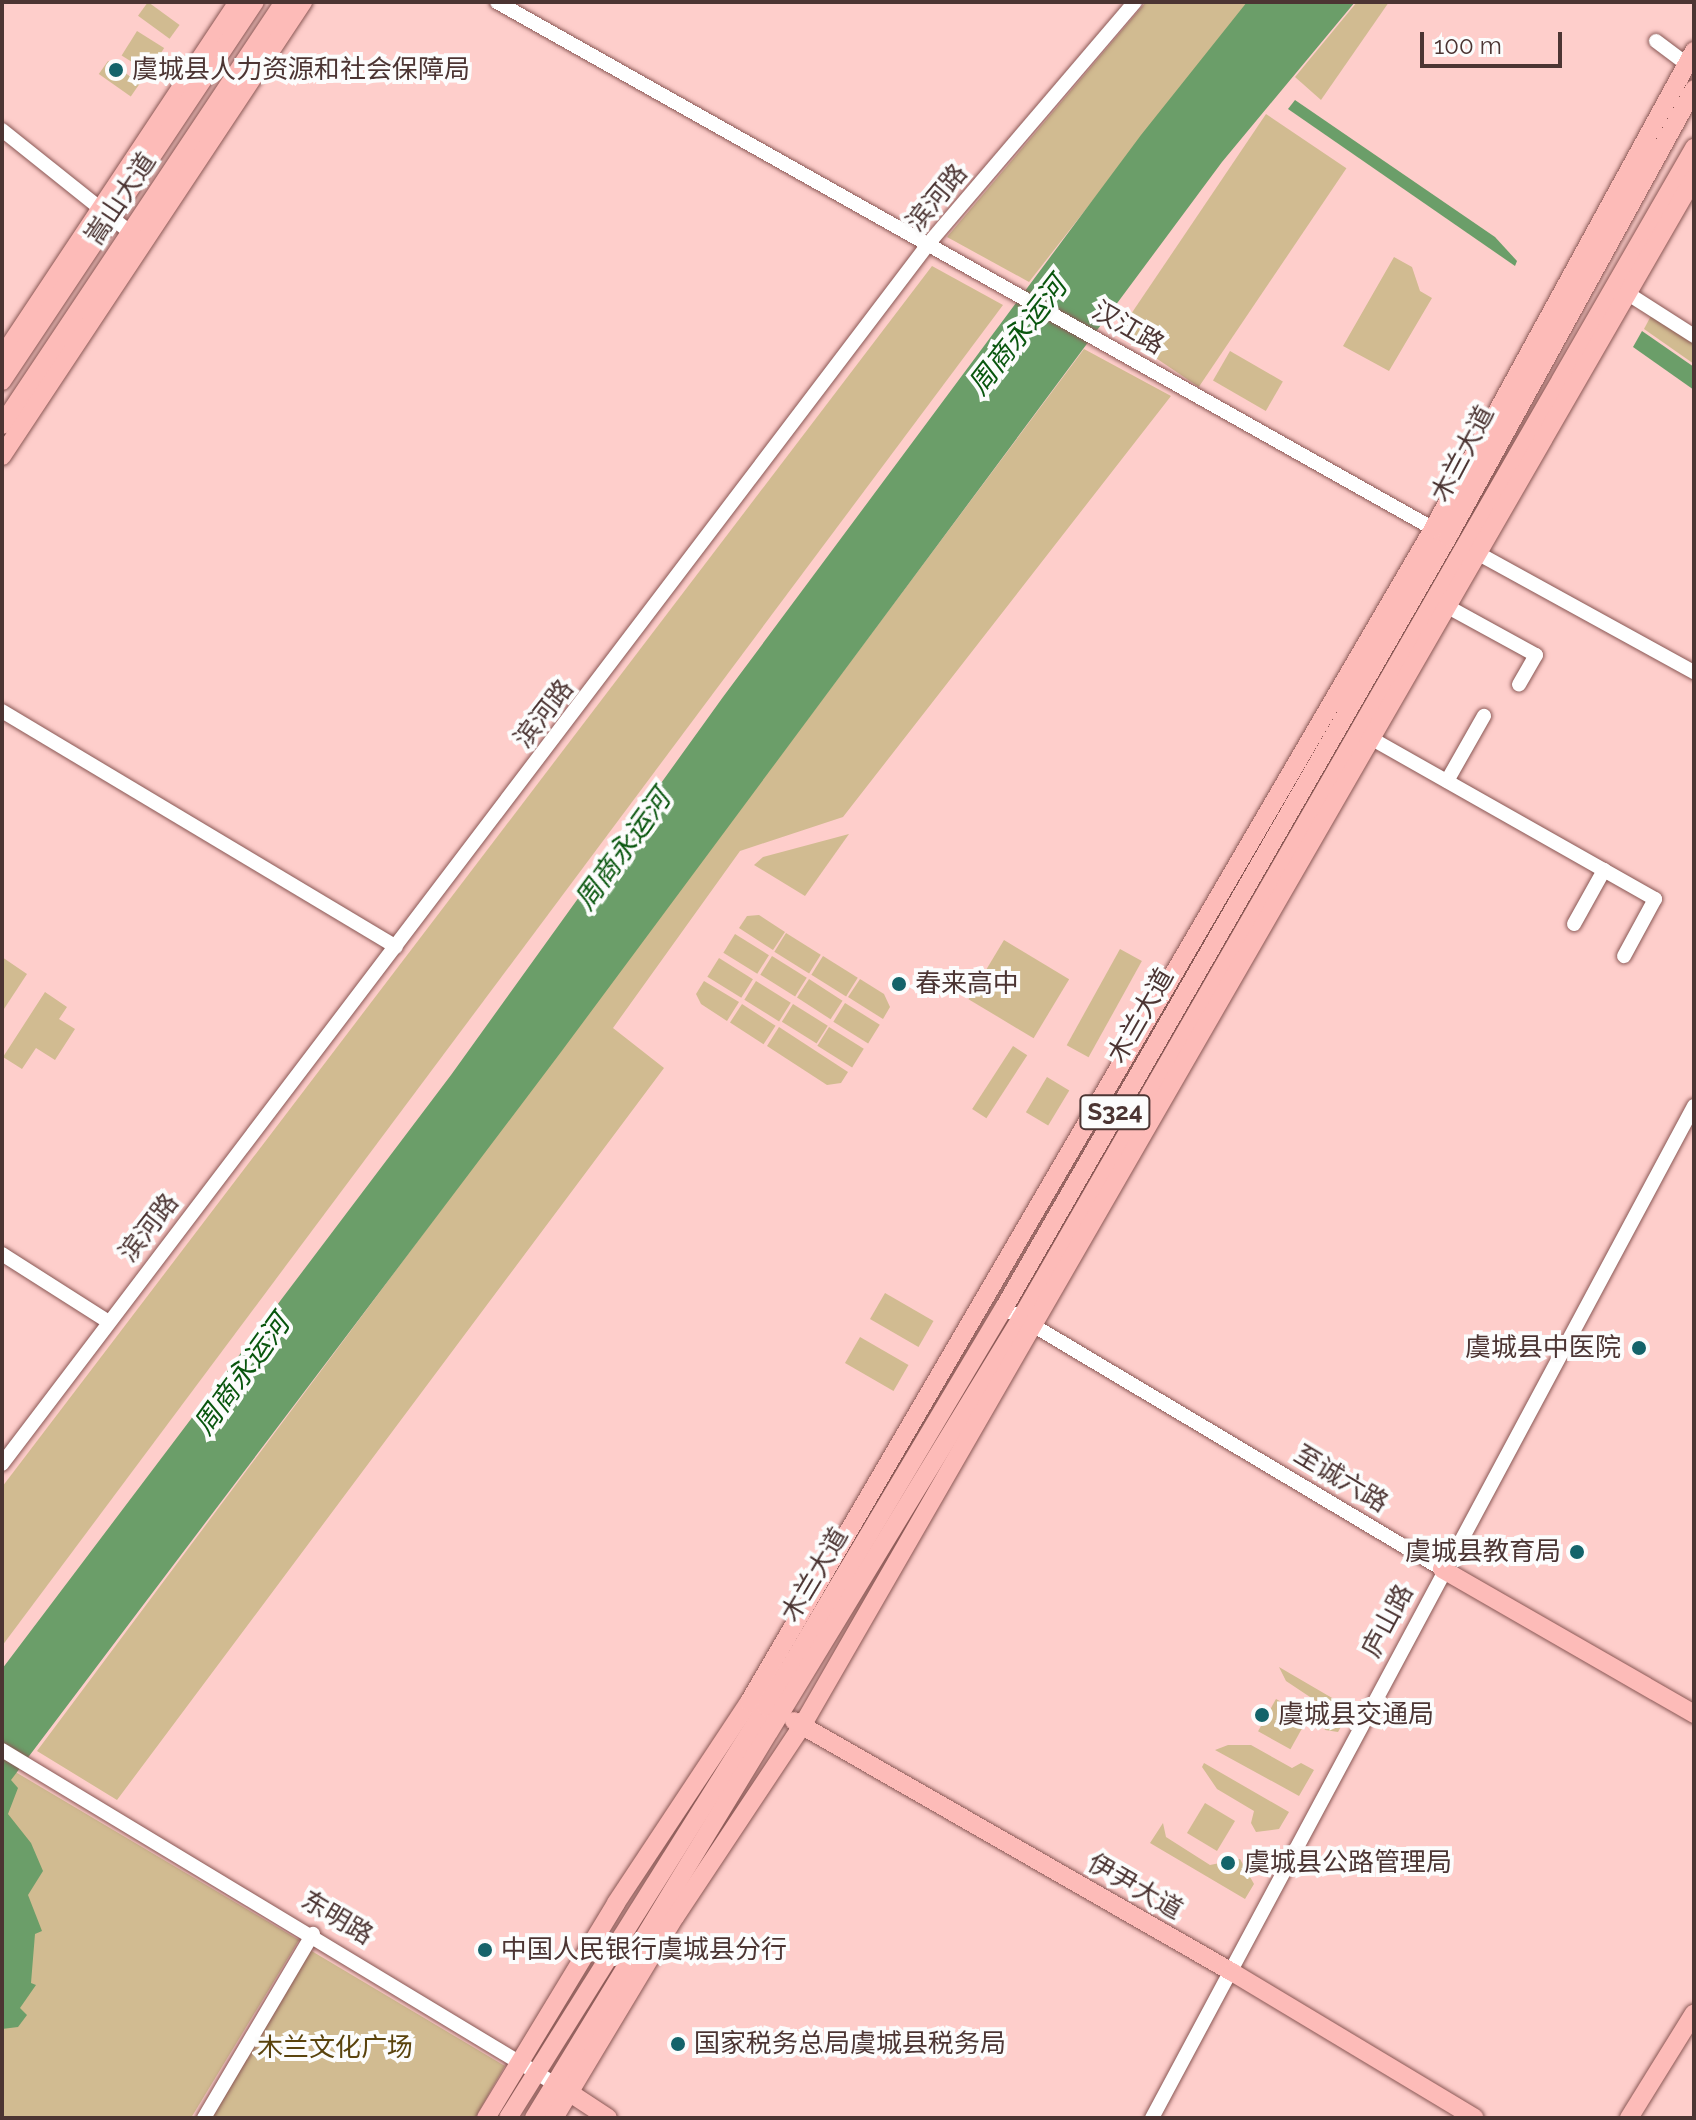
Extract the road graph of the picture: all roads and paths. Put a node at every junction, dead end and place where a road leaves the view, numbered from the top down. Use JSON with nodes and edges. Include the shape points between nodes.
{"nodes":[{"id":1,"x":238,"y":2,"type":"edge"},
{"id":2,"x":255,"y":2,"type":"edge"},
{"id":3,"x":284,"y":2,"type":"edge"},
{"id":4,"x":303,"y":2,"type":"edge"},
{"id":5,"x":497,"y":2,"type":"edge"},
{"id":6,"x":1135,"y":2,"type":"edge"},
{"id":7,"x":1656,"y":41,"type":"dead end"},
{"id":8,"x":1691,"y":57,"type":"edge"},
{"id":9,"x":1694,"y":89,"type":"edge"},
{"id":10,"x":2,"y":130,"type":"edge"},
{"id":11,"x":1694,"y":148,"type":"edge"},
{"id":12,"x":1694,"y":178,"type":"edge"},
{"id":13,"x":106,"y":212,"type":"junction"},
{"id":14,"x":130,"y":232,"type":"junction"},
{"id":15,"x":929,"y":243,"type":"junction"},
{"id":16,"x":1622,"y":290,"type":"junction"},
{"id":17,"x":1694,"y":336,"type":"edge"},
{"id":18,"x":2,"y":357,"type":"edge"},
{"id":19,"x":2,"y":381,"type":"edge"},
{"id":20,"x":2,"y":425,"type":"edge"},
{"id":21,"x":2,"y":456,"type":"edge"},
{"id":22,"x":1440,"y":533,"type":"junction"},
{"id":23,"x":1473,"y":551,"type":"junction"},
{"id":24,"x":1450,"y":608,"type":"junction"},
{"id":25,"x":1694,"y":672,"type":"edge"},
{"id":26,"x":1519,"y":684,"type":"dead end"},
{"id":27,"x":2,"y":711,"type":"edge"},
{"id":28,"x":1484,"y":716,"type":"dead end"},
{"id":29,"x":1374,"y":740,"type":"junction"},
{"id":30,"x":1447,"y":781,"type":"junction"},
{"id":31,"x":1604,"y":870,"type":"junction"},
{"id":32,"x":1574,"y":924,"type":"dead end"},
{"id":33,"x":396,"y":947,"type":"junction"},
{"id":34,"x":1624,"y":956,"type":"dead end"},
{"id":35,"x":1694,"y":1106,"type":"edge"},
{"id":36,"x":2,"y":1254,"type":"edge"},
{"id":37,"x":1004,"y":1308,"type":"junction"},
{"id":38,"x":107,"y":1321,"type":"junction"},
{"id":39,"x":1028,"y":1323,"type":"junction"},
{"id":40,"x":2,"y":1464,"type":"edge"},
{"id":41,"x":1442,"y":1569,"type":"junction"},
{"id":42,"x":775,"y":1712,"type":"junction"},
{"id":43,"x":1694,"y":1714,"type":"edge"},
{"id":44,"x":802,"y":1726,"type":"junction"},
{"id":45,"x":2,"y":1750,"type":"edge"},
{"id":46,"x":313,"y":1934,"type":"junction"},
{"id":47,"x":1232,"y":1972,"type":"junction"},
{"id":48,"x":1694,"y":2013,"type":"edge"},
{"id":49,"x":528,"y":2065,"type":"junction"},
{"id":50,"x":562,"y":2088,"type":"junction"},
{"id":51,"x":204,"y":2118,"type":"edge"},
{"id":52,"x":486,"y":2118,"type":"edge"},
{"id":53,"x":508,"y":2118,"type":"edge"},
{"id":54,"x":534,"y":2118,"type":"edge"},
{"id":55,"x":554,"y":2118,"type":"edge"},
{"id":56,"x":608,"y":2118,"type":"edge"},
{"id":57,"x":1152,"y":2118,"type":"edge"},
{"id":58,"x":1475,"y":2118,"type":"edge"},
{"id":59,"x":1629,"y":2118,"type":"edge"}],
"edges":[{"from":1,"to":13,"type":"main road"},
{"from":2,"to":13,"type":"main road","name":"嵩山大道"},
{"from":3,"to":14,"type":"main road","name":"嵩山大道"},
{"from":4,"to":21,"type":"main road"},
{"from":5,"to":15,"type":"street","name":"汉江路"},
{"from":6,"to":15,"type":"street","name":"滨河路"},
{"from":7,"to":8,"type":"street"},
{"from":8,"to":22,"type":"main road"},
{"from":9,"to":22,"type":"main road","name":"木兰大道","number":"S324"},
{"from":10,"to":13,"type":"street"},
{"from":11,"to":16,"type":"main road","name":"木兰大道","number":"S324"},
{"from":12,"to":16,"type":"main road"},
{"from":13,"to":14,"type":"street"},
{"from":13,"to":18,"type":"main road"},
{"from":13,"to":19,"type":"main road","name":"嵩山大道"},
{"from":14,"to":20,"type":"main road","name":"嵩山大道"},
{"from":15,"to":22,"type":"street","name":"汉江路"},
{"from":15,"to":33,"type":"street","name":"滨河路"},
{"from":16,"to":17,"type":"street"},
{"from":16,"to":23,"type":"main road","name":"木兰大道","number":"S324"},
{"from":22,"to":23,"type":"street","name":"汉江路"},
{"from":22,"to":37,"type":"main road","name":"木兰大道","number":"S324"},
{"from":22,"to":49,"type":"main road","via":[[749,1702],[616,1903]]},
{"from":23,"to":24,"type":"main road"},
{"from":23,"to":25,"type":"street","name":"汉江路"},
{"from":23,"to":39,"type":"main road","name":"木兰大道","number":"S324"},
{"from":24,"to":26,"type":"street","via":[[1536,655]]},
{"from":24,"to":29,"type":"main road"},
{"from":27,"to":33,"type":"street"},
{"from":28,"to":30,"type":"street"},
{"from":29,"to":30,"type":"street"},
{"from":29,"to":39,"type":"main road"},
{"from":30,"to":31,"type":"street"},
{"from":31,"to":32,"type":"street"},
{"from":31,"to":34,"type":"street","via":[[1655,899]]},
{"from":33,"to":38,"type":"street","name":"滨河路"},
{"from":35,"to":41,"type":"street","name":"庐山路"},
{"from":36,"to":38,"type":"street"},
{"from":37,"to":39,"type":"street","name":"至诚六路"},
{"from":37,"to":42,"type":"main road","name":"木兰大道","number":"S324"},
{"from":38,"to":40,"type":"street","name":"滨河路"},
{"from":39,"to":41,"type":"street","name":"至诚六路"},
{"from":39,"to":42,"type":"main road","name":"木兰大道","number":"S324"},
{"from":39,"to":44,"type":"main road"},
{"from":41,"to":43,"type":"main road","name":"至诚六路"},
{"from":41,"to":47,"type":"street","name":"庐山路"},
{"from":42,"to":44,"type":"main road","name":"伊尹大道"},
{"from":42,"to":49,"type":"main road","name":"木兰大道","number":"S324"},
{"from":42,"to":50,"type":"main road","name":"木兰大道","number":"S324"},
{"from":44,"to":47,"type":"main road","name":"伊尹大道"},
{"from":44,"to":50,"type":"main road"},
{"from":45,"to":46,"type":"street","name":"东明路"},
{"from":46,"to":49,"type":"street","name":"东明路"},
{"from":46,"to":51,"type":"street"},
{"from":47,"to":57,"type":"street","name":"庐山路"},
{"from":47,"to":58,"type":"main road","name":"伊尹大道"},
{"from":48,"to":59,"type":"main road"},
{"from":49,"to":50,"type":"street","name":"东明路"},
{"from":49,"to":52,"type":"main road"},
{"from":49,"to":53,"type":"main road","name":"木兰大道","number":"S324"},
{"from":50,"to":54,"type":"main road","name":"木兰大道","number":"S324"},
{"from":50,"to":55,"type":"main road"},
{"from":50,"to":56,"type":"main road","name":"东明路"}]}
